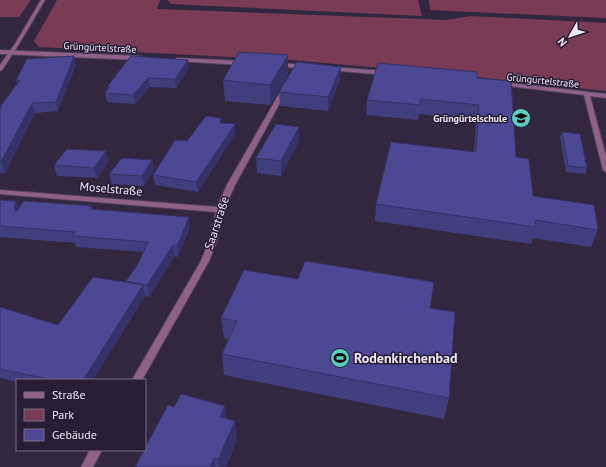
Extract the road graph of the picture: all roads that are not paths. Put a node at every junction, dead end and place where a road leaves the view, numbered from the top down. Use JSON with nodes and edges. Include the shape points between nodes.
{"nodes":[{"id":1,"x":43,"y":0,"type":"edge"},
{"id":2,"x":0,"y":52,"type":"edge"},
{"id":3,"x":12,"y":52,"type":"junction"},
{"id":4,"x":148,"y":58,"type":"edge"},
{"id":5,"x":171,"y":60,"type":"edge"},
{"id":6,"x":250,"y":64,"type":"edge"},
{"id":7,"x":273,"y":65,"type":"edge"},
{"id":8,"x":312,"y":67,"type":"edge"},
{"id":9,"x":320,"y":68,"type":"edge"},
{"id":10,"x":0,"y":69,"type":"edge"},
{"id":11,"x":293,"y":73,"type":"junction"},
{"id":12,"x":389,"y":73,"type":"edge"},
{"id":13,"x":496,"y":84,"type":"edge"},
{"id":14,"x":587,"y":94,"type":"junction"},
{"id":15,"x":606,"y":96,"type":"edge"},
{"id":16,"x":606,"y":170,"type":"edge"},
{"id":17,"x":0,"y":192,"type":"edge"},
{"id":18,"x":220,"y":210,"type":"junction"},
{"id":19,"x":138,"y":379,"type":"edge"},
{"id":20,"x":95,"y":451,"type":"edge"},
{"id":21,"x":87,"y":467,"type":"edge"}],
"edges":[{"from":1,"to":3,"type":"street"},
{"from":2,"to":3,"type":"street","name":"Grüngürtelstraße"},
{"from":3,"to":4,"type":"street","name":"Grüngürtelstraße"},
{"from":3,"to":10,"type":"street"},
{"from":5,"to":6,"type":"street"},
{"from":7,"to":11,"type":"street"},
{"from":8,"to":11,"type":"street"},
{"from":9,"to":12,"type":"street"},
{"from":11,"to":18,"type":"street","name":"Saarstraße","via":[[231,185]]},
{"from":13,"to":14,"type":"street","name":"Grüngürtelstraße"},
{"from":14,"to":15,"type":"street","name":"Grüngürtelstraße"},
{"from":14,"to":16,"type":"street"},
{"from":17,"to":18,"type":"street","name":"Moselstraße"},
{"from":18,"to":19,"type":"street","name":"Saarstraße","via":[[205,262]]},
{"from":20,"to":21,"type":"street"}]}
